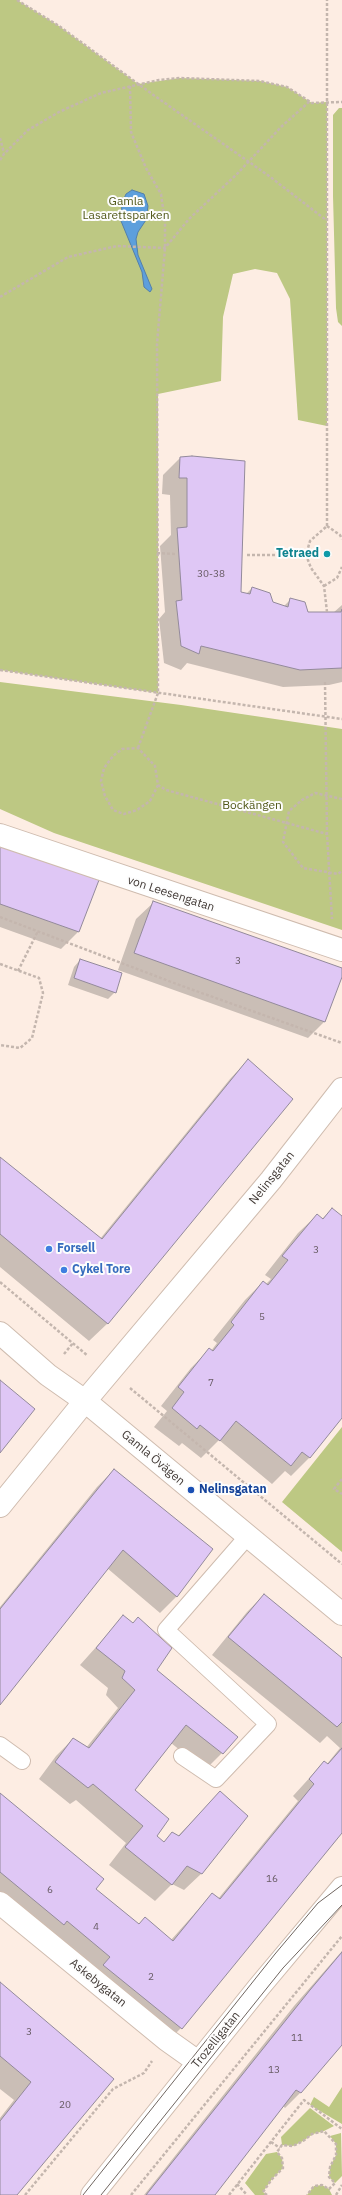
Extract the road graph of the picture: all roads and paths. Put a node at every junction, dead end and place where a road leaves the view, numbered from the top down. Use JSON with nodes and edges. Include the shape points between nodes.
{"nodes":[{"id":1,"x":17,"y":0,"type":"edge"},
{"id":2,"x":327,"y":0,"type":"edge"},
{"id":3,"x":138,"y":84,"type":"junction"},
{"id":4,"x":130,"y":86,"type":"junction"},
{"id":5,"x":310,"y":101,"type":"junction"},
{"id":6,"x":327,"y":102,"type":"junction"},
{"id":7,"x":342,"y":102,"type":"edge"},
{"id":8,"x":0,"y":138,"type":"edge"},
{"id":9,"x":4,"y":154,"type":"junction"},
{"id":10,"x":0,"y":160,"type":"edge"},
{"id":11,"x":250,"y":162,"type":"junction"},
{"id":12,"x":326,"y":220,"type":"junction"},
{"id":13,"x":165,"y":248,"type":"junction"},
{"id":14,"x":0,"y":297,"type":"edge"},
{"id":15,"x":327,"y":526,"type":"junction"},
{"id":16,"x":342,"y":539,"type":"edge"},
{"id":17,"x":158,"y":554,"type":"junction"},
{"id":18,"x":176,"y":554,"type":"dead end"},
{"id":19,"x":247,"y":555,"type":"dead end"},
{"id":20,"x":306,"y":555,"type":"junction"},
{"id":21,"x":342,"y":567,"type":"edge"},
{"id":22,"x":324,"y":586,"type":"junction"},
{"id":23,"x":327,"y":612,"type":"dead end"},
{"id":24,"x":0,"y":670,"type":"edge"},
{"id":25,"x":325,"y":682,"type":"dead end"},
{"id":26,"x":158,"y":692,"type":"junction"},
{"id":27,"x":325,"y":717,"type":"junction"},
{"id":28,"x":342,"y":719,"type":"edge"},
{"id":29,"x":138,"y":748,"type":"junction"},
{"id":30,"x":158,"y":785,"type":"junction"},
{"id":31,"x":328,"y":795,"type":"junction"},
{"id":32,"x":342,"y":799,"type":"edge"},
{"id":33,"x":287,"y":824,"type":"junction"},
{"id":34,"x":327,"y":834,"type":"junction"},
{"id":35,"x":0,"y":835,"type":"edge"},
{"id":36,"x":329,"y":871,"type":"junction"},
{"id":37,"x":342,"y":871,"type":"edge"},
{"id":38,"x":0,"y":917,"type":"edge"},
{"id":39,"x":38,"y":931,"type":"junction"},
{"id":40,"x":338,"y":949,"type":"edge"},
{"id":41,"x":0,"y":964,"type":"edge"},
{"id":42,"x":18,"y":971,"type":"junction"},
{"id":43,"x":342,"y":1043,"type":"edge"},
{"id":44,"x":0,"y":1045,"type":"edge"},
{"id":45,"x":342,"y":1089,"type":"edge"},
{"id":46,"x":0,"y":1282,"type":"edge"},
{"id":47,"x":0,"y":1332,"type":"edge"},
{"id":48,"x":109,"y":1373,"type":"junction"},
{"id":49,"x":85,"y":1401,"type":"junction"},
{"id":50,"x":342,"y":1479,"type":"edge"},
{"id":51,"x":342,"y":1494,"type":"edge"},
{"id":52,"x":0,"y":1506,"type":"edge"},
{"id":53,"x":247,"y":1537,"type":"junction"},
{"id":54,"x":342,"y":1564,"type":"edge"},
{"id":55,"x":342,"y":1614,"type":"edge"},
{"id":56,"x":0,"y":1746,"type":"edge"},
{"id":57,"x":182,"y":1756,"type":"dead end"},
{"id":58,"x":22,"y":1761,"type":"dead end"},
{"id":59,"x":342,"y":1888,"type":"edge"},
{"id":60,"x":0,"y":1903,"type":"edge"},
{"id":61,"x":342,"y":1936,"type":"edge"},
{"id":62,"x":167,"y":2040,"type":"junction"},
{"id":63,"x":198,"y":2062,"type":"junction"},
{"id":64,"x":342,"y":2129,"type":"edge"},
{"id":65,"x":271,"y":2142,"type":"junction"},
{"id":66,"x":280,"y":2148,"type":"junction"},
{"id":67,"x":237,"y":2184,"type":"junction"},
{"id":68,"x":342,"y":2185,"type":"edge"},
{"id":69,"x":25,"y":2195,"type":"edge"},
{"id":70,"x":92,"y":2195,"type":"edge"},
{"id":71,"x":131,"y":2195,"type":"edge"},
{"id":72,"x":229,"y":2195,"type":"edge"},
{"id":73,"x":247,"y":2195,"type":"edge"},
{"id":74,"x":267,"y":2195,"type":"edge"},
{"id":75,"x":307,"y":2195,"type":"edge"},
{"id":76,"x":336,"y":2195,"type":"edge"}],
"edges":[{"from":1,"to":3,"type":"path","via":[[59,26]]},
{"from":2,"to":6,"type":"path"},
{"from":3,"to":4,"type":"path"},
{"from":3,"to":5,"type":"path","via":[[180,78],[260,81],[287,87]]},
{"from":3,"to":11,"type":"path"},
{"from":4,"to":9,"type":"path","via":[[101,94],[59,112],[28,130]]},
{"from":4,"to":13,"type":"path","via":[[132,132],[146,168],[161,194]]},
{"from":5,"to":6,"type":"path"},
{"from":5,"to":11,"type":"path","via":[[281,127]]},
{"from":6,"to":7,"type":"path"},
{"from":6,"to":12,"type":"path"},
{"from":8,"to":9,"type":"path"},
{"from":9,"to":10,"type":"path"},
{"from":11,"to":12,"type":"path"},
{"from":11,"to":13,"type":"path","via":[[188,218]]},
{"from":12,"to":15,"type":"path"},
{"from":13,"to":14,"type":"path","via":[[118,246],[68,257]]},
{"from":13,"to":17,"type":"path","via":[[157,344]]},
{"from":15,"to":16,"type":"path"},
{"from":15,"to":20,"type":"path","via":[[310,541]]},
{"from":17,"to":18,"type":"path"},
{"from":17,"to":26,"type":"path"},
{"from":19,"to":20,"type":"path"},
{"from":20,"to":22,"type":"path","via":[[310,568]]},
{"from":21,"to":22,"type":"path","via":[[337,578]]},
{"from":22,"to":23,"type":"path"},
{"from":24,"to":26,"type":"path"},
{"from":25,"to":27,"type":"path"},
{"from":26,"to":27,"type":"path"},
{"from":26,"to":29,"type":"path"},
{"from":27,"to":28,"type":"path"},
{"from":27,"to":31,"type":"path"},
{"from":29,"to":30,"type":"path","via":[[155,766]]},
{"from":29,"to":30,"type":"path","via":[[122,749],[104,768],[101,781],[105,796],[113,810],[124,814],[150,802]]},
{"from":30,"to":33,"type":"path","via":[[166,790]]},
{"from":31,"to":32,"type":"path"},
{"from":31,"to":33,"type":"path","via":[[315,793],[302,800],[289,811]]},
{"from":31,"to":34,"type":"path"},
{"from":33,"to":34,"type":"path"},
{"from":33,"to":36,"type":"path","via":[[283,842],[303,868]]},
{"from":34,"to":36,"type":"path"},
{"from":35,"to":40,"type":"street","name":"von Leesengatan"},
{"from":36,"to":37,"type":"path","via":[[338,874]]},
{"from":36,"to":40,"type":"path"},
{"from":38,"to":39,"type":"path"},
{"from":39,"to":42,"type":"path"},
{"from":39,"to":43,"type":"path"},
{"from":41,"to":42,"type":"path"},
{"from":42,"to":44,"type":"path","via":[[39,978],[43,993],[32,1038],[20,1048]]},
{"from":45,"to":48,"type":"street","name":"Nelinsgatan","via":[[271,1180]]},
{"from":46,"to":48,"type":"path"},
{"from":47,"to":49,"type":"street","name":"Gamla Övägen","via":[[48,1375]]},
{"from":48,"to":49,"type":"street","name":"Nelinsgatan"},
{"from":48,"to":54,"type":"path","via":[[148,1402]]},
{"from":49,"to":52,"type":"street","name":"Nelinsgatan"},
{"from":49,"to":53,"type":"street","name":"Gamla Övägen"},
{"from":50,"to":51,"type":"path","via":[[334,1489]]},
{"from":53,"to":55,"type":"street","name":"Gamla Övägen"},
{"from":53,"to":57,"type":"lane","via":[[166,1630],[268,1724],[216,1779]]},
{"from":56,"to":58,"type":"lane"},
{"from":59,"to":63,"type":"street","name":"Trozelligatan"},
{"from":60,"to":62,"type":"street","name":"Askebygatan"},
{"from":61,"to":71,"type":"path"},
{"from":62,"to":63,"type":"street","name":"Askebygatan"},
{"from":62,"to":69,"type":"path","via":[[144,2073],[113,2089]]},
{"from":63,"to":70,"type":"street","name":"Trozelligatan"},
{"from":64,"to":65,"type":"path","via":[[304,2100]]},
{"from":65,"to":66,"type":"path"},
{"from":65,"to":67,"type":"path"},
{"from":66,"to":74,"type":"path","via":[[277,2152],[282,2158],[283,2168],[263,2192]]},
{"from":66,"to":75,"type":"path","via":[[282,2145],[293,2146],[312,2134],[324,2131],[336,2144],[336,2155],[330,2167],[329,2177],[335,2183],[330,2189],[322,2184],[314,2186]]},
{"from":67,"to":72,"type":"path"},
{"from":67,"to":73,"type":"path"},
{"from":68,"to":76,"type":"path"}]}
